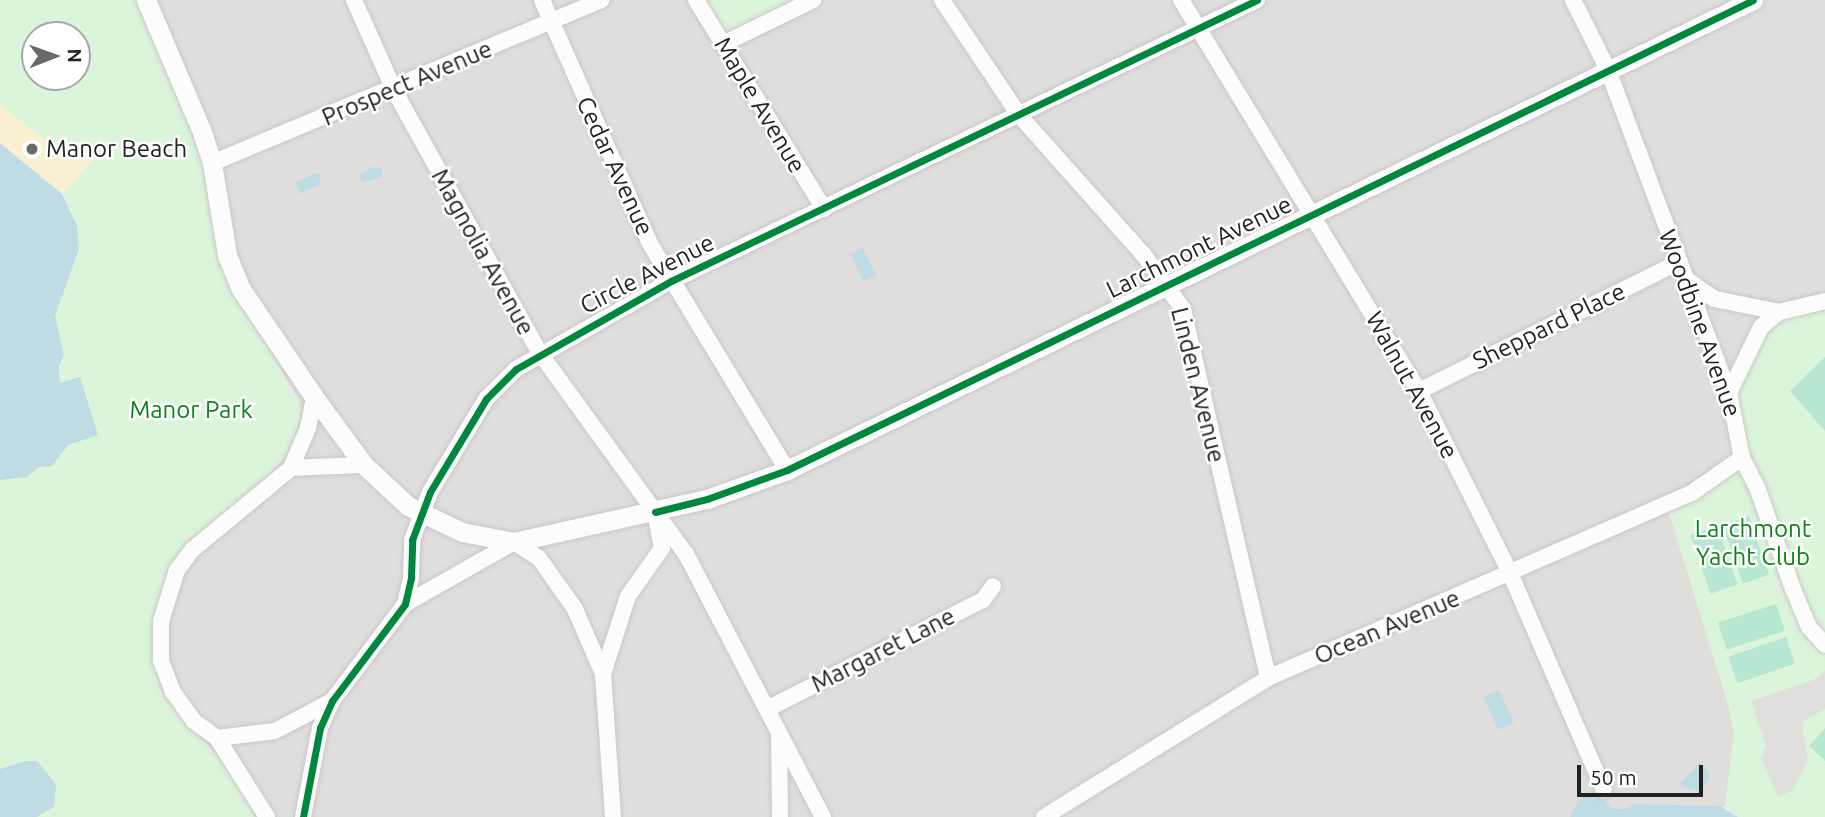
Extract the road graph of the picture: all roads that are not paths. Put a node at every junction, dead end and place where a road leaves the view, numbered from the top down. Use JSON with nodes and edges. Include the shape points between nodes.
{"nodes":[{"id":1,"x":146,"y":0,"type":"edge"},
{"id":2,"x":354,"y":0,"type":"edge"},
{"id":3,"x":542,"y":0,"type":"edge"},
{"id":4,"x":601,"y":0,"type":"edge"},
{"id":5,"x":696,"y":0,"type":"edge"},
{"id":6,"x":813,"y":0,"type":"edge"},
{"id":7,"x":942,"y":0,"type":"edge"},
{"id":8,"x":1181,"y":0,"type":"edge"},
{"id":9,"x":1257,"y":0,"type":"edge"},
{"id":10,"x":1573,"y":0,"type":"edge"},
{"id":11,"x":1754,"y":0,"type":"edge"},
{"id":12,"x":551,"y":21,"type":"junction"},
{"id":13,"x":1199,"y":29,"type":"junction"},
{"id":14,"x":725,"y":43,"type":"junction"},
{"id":15,"x":1608,"y":70,"type":"junction"},
{"id":16,"x":394,"y":90,"type":"junction"},
{"id":17,"x":1019,"y":115,"type":"junction"},
{"id":18,"x":212,"y":163,"type":"junction"},
{"id":19,"x":824,"y":209,"type":"junction"},
{"id":20,"x":1315,"y":213,"type":"junction"},
{"id":21,"x":1679,"y":262,"type":"junction"},
{"id":22,"x":1686,"y":279,"type":"junction"},
{"id":23,"x":671,"y":281,"type":"junction"},
{"id":24,"x":1166,"y":283,"type":"junction"},
{"id":25,"x":1825,"y":301,"type":"edge"},
{"id":26,"x":1779,"y":312,"type":"junction"},
{"id":27,"x":539,"y":352,"type":"junction"},
{"id":28,"x":1419,"y":391,"type":"junction"},
{"id":29,"x":1729,"y":393,"type":"junction"},
{"id":30,"x":314,"y":397,"type":"junction"},
{"id":31,"x":1742,"y":458,"type":"junction"},
{"id":32,"x":364,"y":465,"type":"junction"},
{"id":33,"x":291,"y":468,"type":"junction"},
{"id":34,"x":787,"y":470,"type":"junction"},
{"id":35,"x":655,"y":512,"type":"junction"},
{"id":36,"x":422,"y":515,"type":"junction"},
{"id":37,"x":514,"y":542,"type":"junction"},
{"id":38,"x":1510,"y":573,"type":"junction"},
{"id":39,"x":993,"y":586,"type":"dead end"},
{"id":40,"x":404,"y":604,"type":"junction"},
{"id":41,"x":1825,"y":645,"type":"edge"},
{"id":42,"x":603,"y":674,"type":"junction"},
{"id":43,"x":1268,"y":678,"type":"junction"},
{"id":44,"x":332,"y":701,"type":"junction"},
{"id":45,"x":767,"y":709,"type":"junction"},
{"id":46,"x":779,"y":732,"type":"junction"},
{"id":47,"x":217,"y":738,"type":"junction"},
{"id":48,"x":1604,"y":790,"type":"dead end"},
{"id":49,"x":267,"y":817,"type":"edge"},
{"id":50,"x":303,"y":817,"type":"edge"},
{"id":51,"x":613,"y":817,"type":"edge"},
{"id":52,"x":780,"y":817,"type":"edge"},
{"id":53,"x":823,"y":817,"type":"edge"},
{"id":54,"x":1044,"y":817,"type":"edge"}],
"edges":[{"from":1,"to":18,"type":"street"},
{"from":2,"to":16,"type":"street","name":"Magnolia Avenue"},
{"from":3,"to":12,"type":"street","name":"Cedar Avenue"},
{"from":4,"to":12,"type":"street","name":"Prospect Avenue"},
{"from":5,"to":14,"type":"street","name":"Maple Avenue"},
{"from":6,"to":14,"type":"street"},
{"from":7,"to":17,"type":"street","name":"Linden Avenue"},
{"from":8,"to":13,"type":"street","name":"Walnut Avenue"},
{"from":9,"to":13,"type":"street","name":"Circle Avenue"},
{"from":10,"to":15,"type":"street","name":"Woodbine Avenue"},
{"from":11,"to":15,"type":"street","name":"Larchmont Avenue"},
{"from":12,"to":16,"type":"street","name":"Prospect Avenue"},
{"from":12,"to":23,"type":"street","name":"Cedar Avenue","via":[[600,138]]},
{"from":13,"to":17,"type":"street","name":"Circle Avenue"},
{"from":13,"to":20,"type":"street","name":"Walnut Avenue"},
{"from":14,"to":19,"type":"street","name":"Maple Avenue"},
{"from":15,"to":20,"type":"street","name":"Larchmont Avenue"},
{"from":15,"to":21,"type":"street","name":"Woodbine Avenue"},
{"from":16,"to":18,"type":"street","name":"Prospect Avenue"},
{"from":16,"to":27,"type":"street","name":"Magnolia Avenue"},
{"from":17,"to":19,"type":"street","name":"Circle Avenue","via":[[927,155]]},
{"from":17,"to":24,"type":"street","name":"Linden Avenue"},
{"from":18,"to":30,"type":"street","via":[[222,234],[241,289]]},
{"from":19,"to":23,"type":"street","name":"Circle Avenue"},
{"from":20,"to":24,"type":"street","name":"Larchmont Avenue"},
{"from":20,"to":28,"type":"street","name":"Walnut Avenue"},
{"from":21,"to":22,"type":"street","name":"Woodbine Avenue"},
{"from":21,"to":28,"type":"street","name":"Sheppard Place"},
{"from":22,"to":26,"type":"street","via":[[1715,299]]},
{"from":22,"to":29,"type":"street","name":"Woodbine Avenue"},
{"from":23,"to":27,"type":"street","name":"Circle Avenue"},
{"from":23,"to":34,"type":"street","name":"Cedar Avenue"},
{"from":24,"to":34,"type":"street","name":"Larchmont Avenue"},
{"from":24,"to":43,"type":"street","name":"Linden Avenue","via":[[1184,309]]},
{"from":25,"to":26,"type":"street"},
{"from":26,"to":29,"type":"street","via":[[1750,343]]},
{"from":27,"to":35,"type":"street","name":"Magnolia Avenue"},
{"from":27,"to":36,"type":"street","name":"Circle Avenue","via":[[486,400],[429,492]]},
{"from":28,"to":38,"type":"street","name":"Walnut Avenue"},
{"from":29,"to":31,"type":"street","name":"Woodbine Avenue"},
{"from":30,"to":32,"type":"street"},
{"from":30,"to":33,"type":"street","via":[[308,428]]},
{"from":31,"to":38,"type":"street","name":"Ocean Avenue","via":[[1693,492]]},
{"from":31,"to":41,"type":"street","name":"Woodbine Avenue","via":[[1809,627]]},
{"from":32,"to":33,"type":"street"},
{"from":32,"to":36,"type":"street"},
{"from":33,"to":47,"type":"street","via":[[192,550],[170,588],[161,621],[164,672],[194,720]]},
{"from":34,"to":35,"type":"street","name":"Larchmont Avenue"},
{"from":35,"to":37,"type":"street","name":"Larchmont Avenue"},
{"from":35,"to":42,"type":"street","via":[[662,548],[628,596]]},
{"from":35,"to":45,"type":"street","name":"Magnolia Avenue","via":[[687,554]]},
{"from":36,"to":37,"type":"street","via":[[482,538]]},
{"from":36,"to":40,"type":"street","name":"Circle Avenue","via":[[412,540],[411,577]]},
{"from":37,"to":40,"type":"street","name":"Circle Avenue"},
{"from":37,"to":42,"type":"street","via":[[554,575]]},
{"from":38,"to":43,"type":"street","name":"Ocean Avenue"},
{"from":38,"to":48,"type":"street","name":"Walnut Avenue"},
{"from":39,"to":45,"type":"street","name":"Margaret Lane","via":[[983,600]]},
{"from":40,"to":44,"type":"street","name":"Circle Avenue"},
{"from":42,"to":51,"type":"street"},
{"from":43,"to":54,"type":"street","name":"Ocean Avenue"},
{"from":44,"to":47,"type":"street","name":"Circle Avenue","via":[[275,731]]},
{"from":44,"to":50,"type":"street","name":"Circle Avenue","via":[[320,728]]},
{"from":45,"to":46,"type":"street","name":"Magnolia Avenue"},
{"from":46,"to":52,"type":"street"},
{"from":46,"to":53,"type":"street","name":"Magnolia Avenue"},
{"from":47,"to":49,"type":"street"}]}
